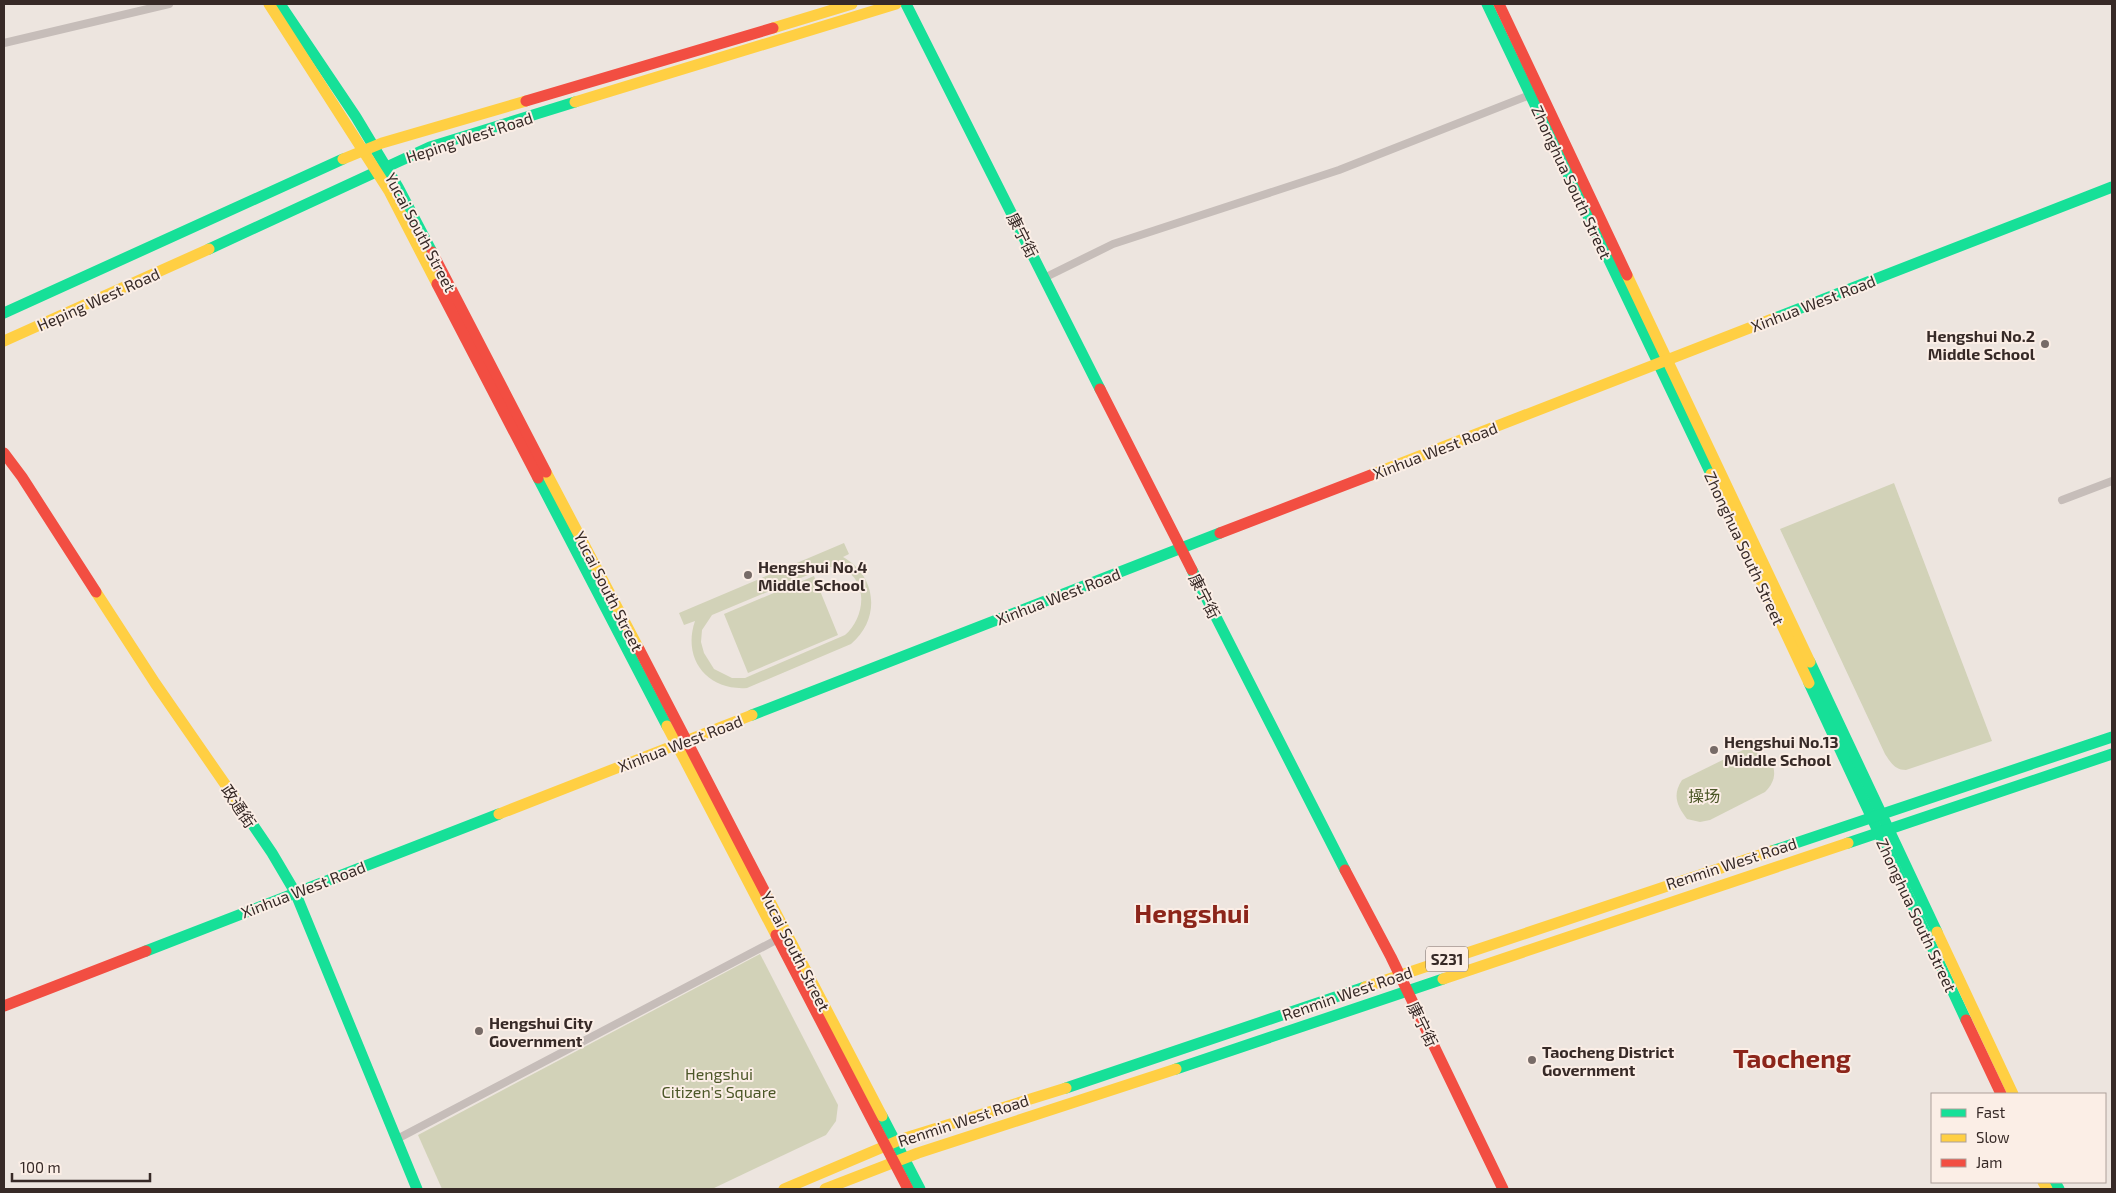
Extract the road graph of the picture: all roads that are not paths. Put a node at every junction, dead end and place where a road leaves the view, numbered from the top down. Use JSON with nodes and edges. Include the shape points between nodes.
{"nodes":[{"id":1,"x":169,"y":4,"type":"edge"},
{"id":2,"x":269,"y":4,"type":"edge"},
{"id":3,"x":280,"y":4,"type":"edge"},
{"id":4,"x":852,"y":4,"type":"edge"},
{"id":5,"x":896,"y":4,"type":"edge"},
{"id":6,"x":906,"y":4,"type":"edge"},
{"id":7,"x":1486,"y":4,"type":"edge"},
{"id":8,"x":1499,"y":4,"type":"edge"},
{"id":9,"x":4,"y":43,"type":"edge"},
{"id":10,"x":1530,"y":95,"type":"junction"},
{"id":11,"x":369,"y":148,"type":"junction"},
{"id":12,"x":381,"y":169,"type":"junction"},
{"id":13,"x":2112,"y":187,"type":"edge"},
{"id":14,"x":1044,"y":278,"type":"junction"},
{"id":15,"x":4,"y":313,"type":"edge"},
{"id":16,"x":4,"y":341,"type":"edge"},
{"id":17,"x":1663,"y":361,"type":"junction"},
{"id":18,"x":4,"y":453,"type":"edge"},
{"id":19,"x":2112,"y":481,"type":"edge"},
{"id":20,"x":2062,"y":500,"type":"dead end"},
{"id":21,"x":1181,"y":549,"type":"junction"},
{"id":22,"x":2112,"y":736,"type":"edge"},
{"id":23,"x":682,"y":742,"type":"junction"},
{"id":24,"x":2112,"y":754,"type":"edge"},
{"id":25,"x":1876,"y":815,"type":"junction"},
{"id":26,"x":1883,"y":830,"type":"junction"},
{"id":27,"x":295,"y":892,"type":"junction"},
{"id":28,"x":778,"y":939,"type":"junction"},
{"id":29,"x":1400,"y":975,"type":"junction"},
{"id":30,"x":1407,"y":990,"type":"junction"},
{"id":31,"x":4,"y":1006,"type":"edge"},
{"id":32,"x":2001,"y":1093,"type":"edge"},
{"id":33,"x":2013,"y":1093,"type":"edge"},
{"id":34,"x":397,"y":1139,"type":"junction"},
{"id":35,"x":890,"y":1144,"type":"junction"},
{"id":36,"x":898,"y":1159,"type":"junction"},
{"id":37,"x":418,"y":1189,"type":"edge"},
{"id":38,"x":784,"y":1189,"type":"edge"},
{"id":39,"x":824,"y":1189,"type":"edge"},
{"id":40,"x":908,"y":1189,"type":"edge"},
{"id":41,"x":920,"y":1189,"type":"edge"},
{"id":42,"x":1503,"y":1189,"type":"edge"}],
"edges":[{"from":1,"to":9,"type":"street"},
{"from":2,"to":11,"type":"main road","name":"Yucai South Street"},
{"from":3,"to":11,"type":"main road","name":"Yucai South Street"},
{"from":4,"to":11,"type":"main road","name":"Heping West Road"},
{"from":5,"to":12,"type":"main road","name":"Heping West Road","via":[[430,147]]},
{"from":6,"to":14,"type":"main road","name":"康宁街"},
{"from":7,"to":10,"type":"main road","name":"Zhonghua South Street"},
{"from":8,"to":17,"type":"main road","name":"Zhonghua South Street"},
{"from":10,"to":14,"type":"street","via":[[1339,170],[1113,244]]},
{"from":10,"to":17,"type":"main road","name":"Zhonghua South Street"},
{"from":11,"to":12,"type":"main road","name":"Yucai South Street"},
{"from":11,"to":15,"type":"main road","name":"Heping West Road"},
{"from":12,"to":16,"type":"main road","name":"Heping West Road"},
{"from":12,"to":23,"type":"main road","name":"Yucai South Street","via":[[474,332]]},
{"from":13,"to":17,"type":"main road","name":"Xinhua West Road"},
{"from":14,"to":21,"type":"main road","name":"康宁街"},
{"from":17,"to":21,"type":"main road","name":"Xinhua West Road"},
{"from":17,"to":25,"type":"main road","name":"Zhonghua South Street"},
{"from":18,"to":27,"type":"main road","name":"政通街"},
{"from":19,"to":20,"type":"street"},
{"from":21,"to":23,"type":"main road","name":"Xinhua West Road"},
{"from":21,"to":29,"type":"main road","name":"康宁街"},
{"from":22,"to":25,"type":"main road","name":"Renmin West Road","number":"S231"},
{"from":23,"to":27,"type":"main road","name":"Xinhua West Road"},
{"from":23,"to":28,"type":"main road","name":"Yucai South Street"},
{"from":23,"to":35,"type":"main road","name":"Yucai South Street"},
{"from":24,"to":26,"type":"main road","name":"Renmin West Road","number":"S231"},
{"from":25,"to":26,"type":"main road","name":"Zhonghua South Street"},
{"from":25,"to":29,"type":"main road","name":"Renmin West Road","number":"S231"},
{"from":26,"to":30,"type":"main road","name":"Renmin West Road","number":"S231"},
{"from":26,"to":32,"type":"main road","name":"Zhonghua South Street"},
{"from":26,"to":33,"type":"main road","name":"Zhonghua South Street"},
{"from":27,"to":31,"type":"main road","name":"Xinhua West Road"},
{"from":27,"to":34,"type":"main road","name":"政通街"},
{"from":28,"to":34,"type":"street"},
{"from":28,"to":35,"type":"main road","name":"Yucai South Street"},
{"from":29,"to":30,"type":"main road","name":"康宁街"},
{"from":29,"to":35,"type":"main road","name":"Renmin West Road","number":"S231"},
{"from":30,"to":36,"type":"main road","name":"Renmin West Road","number":"S231"},
{"from":30,"to":42,"type":"main road","name":"康宁街"},
{"from":34,"to":37,"type":"main road","name":"政通街"},
{"from":35,"to":36,"type":"main road","name":"Yucai South Street"},
{"from":35,"to":38,"type":"main road","name":"Renmin West Road","number":"S231"},
{"from":36,"to":39,"type":"main road","name":"Renmin West Road","number":"S231"},
{"from":36,"to":40,"type":"main road","name":"Yucai South Street"},
{"from":36,"to":41,"type":"main road","name":"Yucai South Street"}]}
